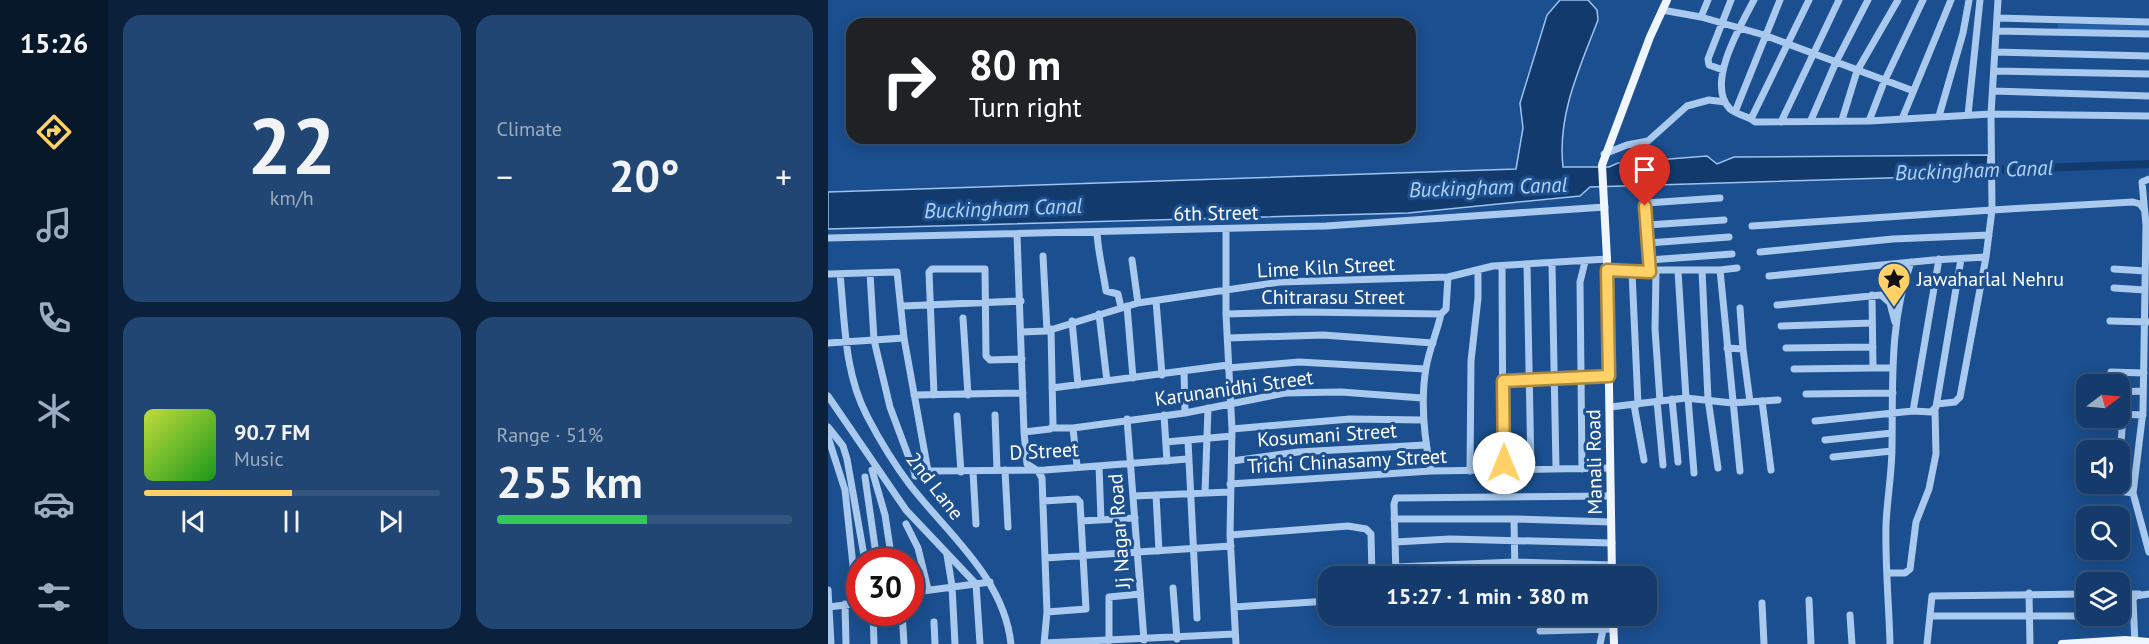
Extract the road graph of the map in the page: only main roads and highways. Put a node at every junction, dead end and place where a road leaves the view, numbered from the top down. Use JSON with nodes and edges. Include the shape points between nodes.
{"nodes":[{"id":1,"x":1667,"y":0,"type":"edge"},
{"id":2,"x":1612,"y":566,"type":"edge"},
{"id":3,"x":1613,"y":626,"type":"edge"},
{"id":4,"x":2125,"y":642,"type":"edge"},
{"id":5,"x":2149,"y":642,"type":"edge"},
{"id":6,"x":2088,"y":643,"type":"edge"},
{"id":7,"x":2135,"y":643,"type":"edge"},
{"id":8,"x":1614,"y":644,"type":"edge"},
{"id":9,"x":2062,"y":644,"type":"edge"}],
"edges":[{"from":1,"to":2,"type":"main road","name":"Manali Road","via":[[1602,165]]},
{"from":3,"to":8,"type":"main road"},
{"from":4,"to":6,"type":"main road"},
{"from":4,"to":7,"type":"main road"},
{"from":5,"to":7,"type":"main road"},
{"from":6,"to":9,"type":"main road"}]}
